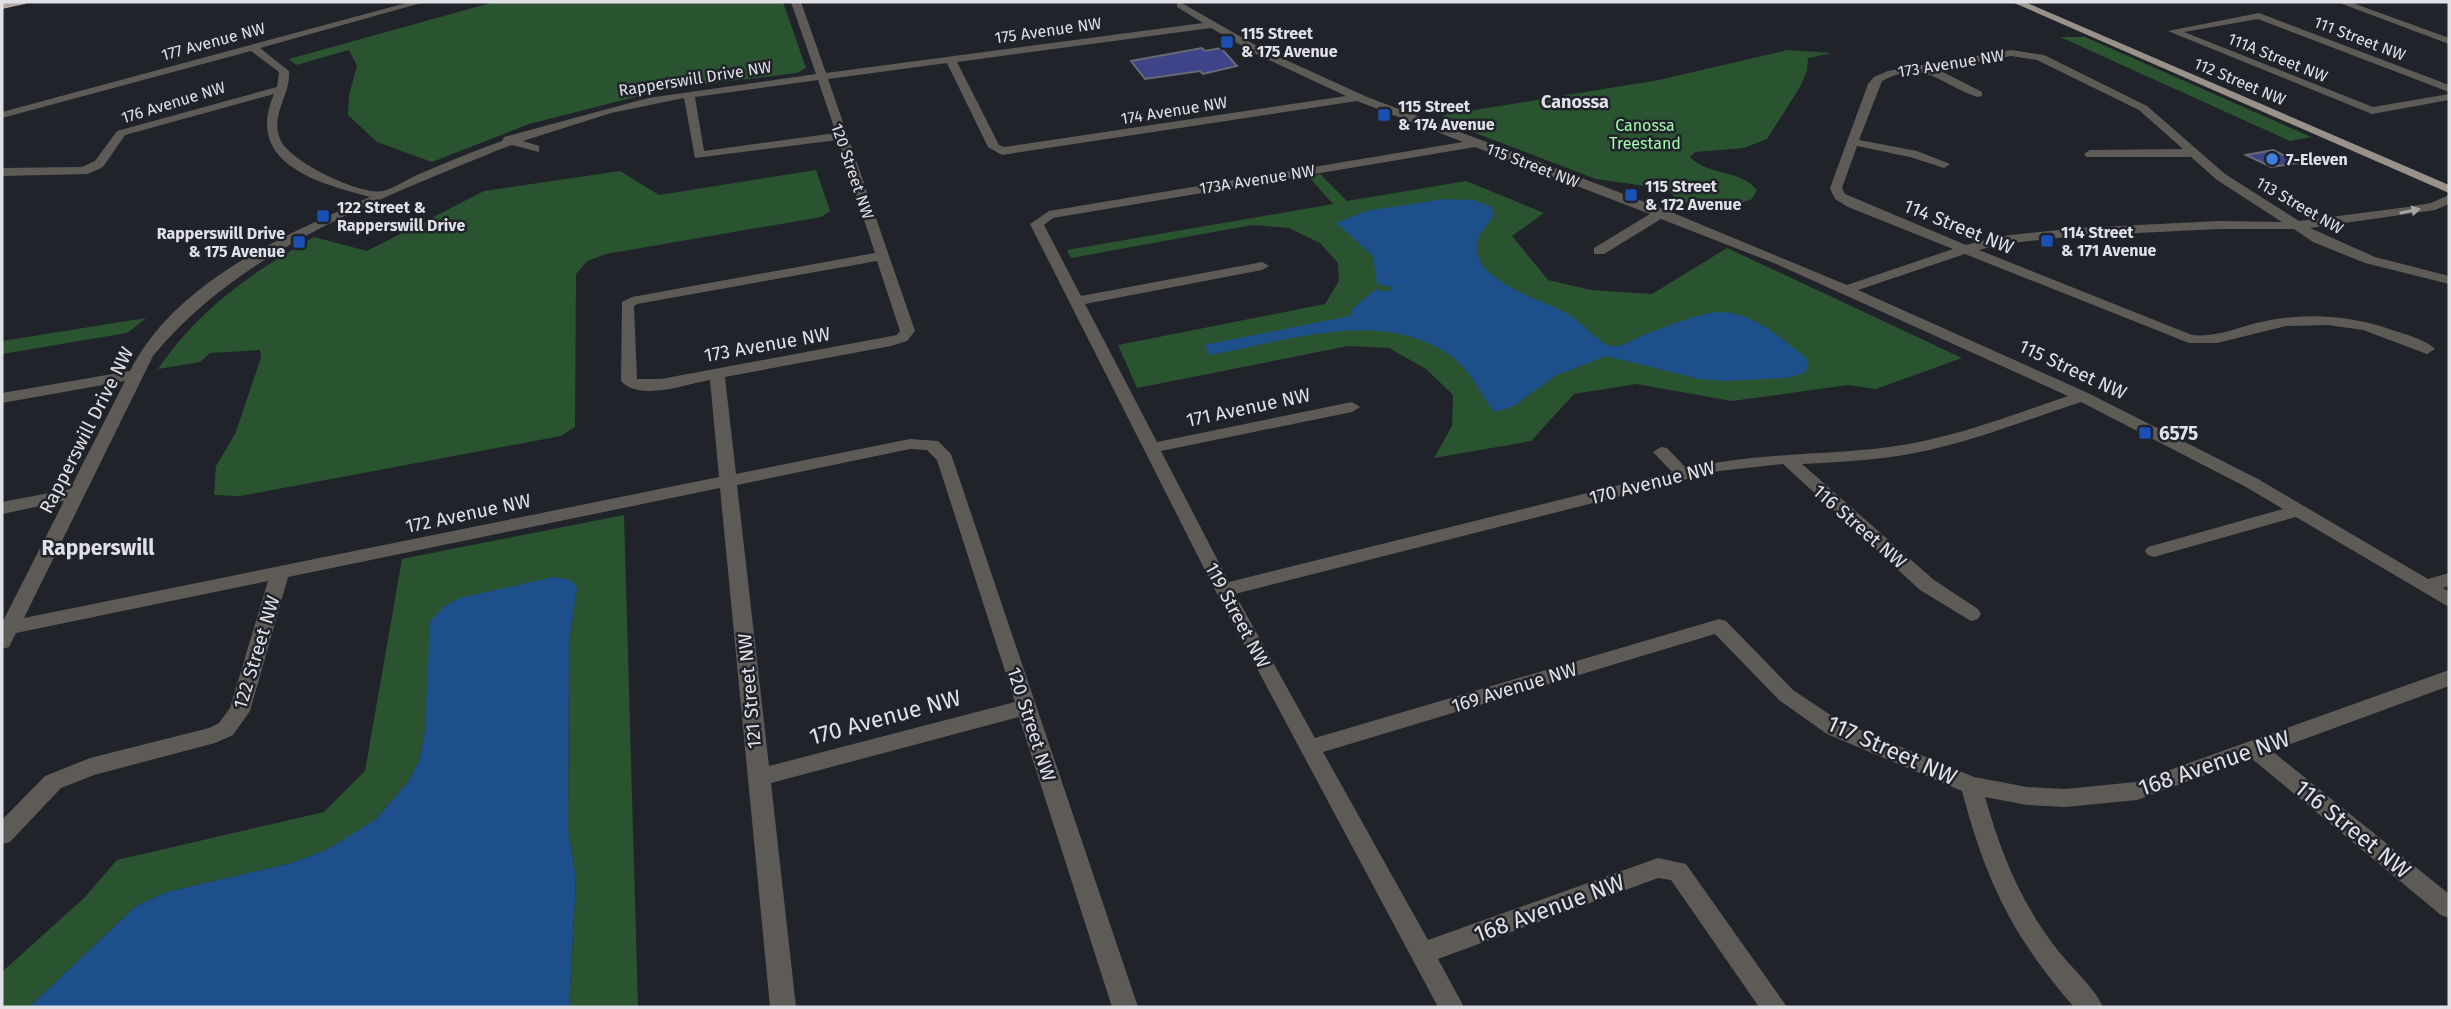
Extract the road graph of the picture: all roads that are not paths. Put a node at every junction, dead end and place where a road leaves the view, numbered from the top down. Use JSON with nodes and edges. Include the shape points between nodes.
{"nodes":[{"id":1,"x":21,"y":2,"type":"edge"},
{"id":2,"x":420,"y":2,"type":"edge"},
{"id":3,"x":796,"y":2,"type":"edge"},
{"id":4,"x":2017,"y":2,"type":"edge"},
{"id":5,"x":2342,"y":2,"type":"edge"},
{"id":6,"x":2,"y":3,"type":"edge"},
{"id":7,"x":1181,"y":5,"type":"dead end"},
{"id":8,"x":1210,"y":24,"type":"junction"},
{"id":9,"x":2173,"y":31,"type":"joint"},
{"id":10,"x":2449,"y":41,"type":"edge"},
{"id":11,"x":252,"y":47,"type":"junction"},
{"id":12,"x":2025,"y":53,"type":"joint"},
{"id":13,"x":950,"y":59,"type":"junction"},
{"id":14,"x":890,"y":67,"type":"joint"},
{"id":15,"x":1925,"y":68,"type":"junction"},
{"id":16,"x":823,"y":76,"type":"junction"},
{"id":17,"x":281,"y":89,"type":"junction"},
{"id":18,"x":2449,"y":89,"type":"edge"},
{"id":19,"x":689,"y":94,"type":"junction"},
{"id":20,"x":1978,"y":94,"type":"dead end"},
{"id":21,"x":1359,"y":97,"type":"junction"},
{"id":22,"x":2449,"y":97,"type":"edge"},
{"id":23,"x":8,"y":113,"type":"edge"},
{"id":24,"x":2156,"y":118,"type":"junction"},
{"id":25,"x":2172,"y":119,"type":"dead end"},
{"id":26,"x":841,"y":136,"type":"junction"},
{"id":27,"x":509,"y":140,"type":"junction"},
{"id":28,"x":1853,"y":142,"type":"junction"},
{"id":29,"x":1476,"y":143,"type":"junction"},
{"id":30,"x":535,"y":149,"type":"dead end"},
{"id":31,"x":2192,"y":153,"type":"junction"},
{"id":32,"x":2090,"y":154,"type":"dead end"},
{"id":33,"x":1944,"y":164,"type":"dead end"},
{"id":34,"x":2,"y":172,"type":"edge"},
{"id":35,"x":2449,"y":189,"type":"edge"},
{"id":36,"x":381,"y":196,"type":"junction"},
{"id":37,"x":1839,"y":196,"type":"joint"},
{"id":38,"x":2449,"y":197,"type":"edge"},
{"id":39,"x":1661,"y":213,"type":"junction"},
{"id":40,"x":2281,"y":216,"type":"junction"},
{"id":41,"x":1040,"y":219,"type":"joint"},
{"id":42,"x":2220,"y":225,"type":"junction"},
{"id":43,"x":2296,"y":225,"type":"junction"},
{"id":44,"x":1965,"y":249,"type":"junction"},
{"id":45,"x":1600,"y":251,"type":"dead end"},
{"id":46,"x":883,"y":256,"type":"junction"},
{"id":47,"x":1262,"y":266,"type":"dead end"},
{"id":48,"x":2449,"y":280,"type":"edge"},
{"id":49,"x":1846,"y":290,"type":"junction"},
{"id":50,"x":1076,"y":301,"type":"junction"},
{"id":51,"x":902,"y":338,"type":"joint"},
{"id":52,"x":2427,"y":349,"type":"dead end"},
{"id":53,"x":717,"y":374,"type":"junction"},
{"id":54,"x":134,"y":375,"type":"junction"},
{"id":55,"x":2082,"y":396,"type":"junction"},
{"id":56,"x":2,"y":398,"type":"edge"},
{"id":57,"x":1352,"y":407,"type":"dead end"},
{"id":58,"x":932,"y":445,"type":"joint"},
{"id":59,"x":1153,"y":448,"type":"junction"},
{"id":60,"x":1661,"y":452,"type":"dead end"},
{"id":61,"x":1787,"y":459,"type":"junction"},
{"id":62,"x":1683,"y":474,"type":"junction"},
{"id":63,"x":729,"y":481,"type":"junction"},
{"id":64,"x":73,"y":494,"type":"junction"},
{"id":65,"x":2,"y":508,"type":"edge"},
{"id":66,"x":2300,"y":510,"type":"junction"},
{"id":67,"x":2154,"y":551,"type":"dead end"},
{"id":68,"x":280,"y":573,"type":"junction"},
{"id":69,"x":2449,"y":579,"type":"edge"},
{"id":70,"x":2427,"y":586,"type":"junction"},
{"id":71,"x":1224,"y":590,"type":"junction"},
{"id":72,"x":2449,"y":600,"type":"edge"},
{"id":73,"x":1971,"y":614,"type":"dead end"},
{"id":74,"x":1719,"y":625,"type":"joint"},
{"id":75,"x":7,"y":634,"type":"edge"},
{"id":76,"x":2449,"y":678,"type":"edge"},
{"id":77,"x":1026,"y":707,"type":"junction"},
{"id":78,"x":1310,"y":748,"type":"junction"},
{"id":79,"x":2256,"y":750,"type":"junction"},
{"id":80,"x":757,"y":778,"type":"junction"},
{"id":81,"x":1971,"y":785,"type":"junction"},
{"id":82,"x":2,"y":835,"type":"edge"},
{"id":83,"x":2449,"y":908,"type":"edge"},
{"id":84,"x":1420,"y":954,"type":"junction"},
{"id":85,"x":783,"y":1007,"type":"edge"},
{"id":86,"x":1125,"y":1007,"type":"edge"},
{"id":87,"x":1451,"y":1007,"type":"edge"},
{"id":88,"x":1774,"y":1007,"type":"edge"},
{"id":89,"x":2090,"y":1007,"type":"edge"}],
"edges":[{"from":1,"to":6,"type":"highway"},
{"from":2,"to":11,"type":"street","name":"177 Avenue NW"},
{"from":3,"to":16,"type":"street","name":"120 Street NW"},
{"from":4,"to":35,"type":"main road","name":"112 Street NW"},
{"from":5,"to":10,"type":"street"},
{"from":7,"to":8,"type":"street","name":"115 Street NW"},
{"from":8,"to":13,"type":"street","name":"175 Avenue NW"},
{"from":8,"to":21,"type":"street","name":"115 Street NW"},
{"from":9,"to":18,"type":"street","name":"111 Street NW","via":[[2259,16]]},
{"from":9,"to":22,"type":"street","name":"111A Street NW","via":[[2372,111]]},
{"from":11,"to":17,"type":"street","via":[[284,71]]},
{"from":11,"to":23,"type":"street","name":"177 Avenue NW"},
{"from":12,"to":15,"type":"street","name":"173 Avenue NW"},
{"from":12,"to":24,"type":"street","name":"113 Street NW","via":[[2115,92]]},
{"from":13,"to":14,"type":"street","name":"175 Avenue NW"},
{"from":13,"to":21,"type":"street","name":"174 Avenue NW","via":[[994,147],[1002,151]]},
{"from":14,"to":16,"type":"street","name":"Rapperswill Drive NW"},
{"from":15,"to":20,"type":"street"},
{"from":15,"to":28,"type":"street","name":"173 Avenue NW","via":[[1875,80]]},
{"from":16,"to":19,"type":"street","name":"Rapperswill Drive NW"},
{"from":16,"to":26,"type":"street","name":"120 Street NW"},
{"from":17,"to":34,"type":"street","name":"176 Avenue NW","via":[[121,133],[93,172]]},
{"from":17,"to":36,"type":"street","via":[[271,123],[281,149],[318,177]]},
{"from":19,"to":26,"type":"street","via":[[699,155]]},
{"from":19,"to":27,"type":"street","name":"Rapperswill Drive NW","via":[[607,109]]},
{"from":21,"to":29,"type":"street","name":"115 Street NW"},
{"from":24,"to":25,"type":"street","name":"113 Street NW"},
{"from":24,"to":31,"type":"street","name":"113 Street NW"},
{"from":26,"to":46,"type":"street","name":"120 Street NW"},
{"from":27,"to":30,"type":"street"},
{"from":27,"to":36,"type":"street","name":"Rapperswill Drive NW"},
{"from":28,"to":33,"type":"street"},
{"from":28,"to":37,"type":"street","name":"173 Avenue NW","via":[[1836,188]]},
{"from":29,"to":39,"type":"street","name":"115 Street NW"},
{"from":29,"to":41,"type":"street","name":"173A Avenue NW"},
{"from":31,"to":32,"type":"street"},
{"from":31,"to":40,"type":"street","name":"113 Street NW"},
{"from":36,"to":54,"type":"street","name":"Rapperswill Drive NW","via":[[295,236],[217,285],[164,332]]},
{"from":37,"to":44,"type":"street","name":"114 Street NW"},
{"from":38,"to":40,"type":"street"},
{"from":43,"to":38,"type":"street","one_way":true,"via":[[2392,214],[2435,206]]},
{"from":39,"to":45,"type":"street"},
{"from":39,"to":49,"type":"street","name":"115 Street NW"},
{"from":40,"to":42,"type":"street"},
{"from":40,"to":43,"type":"street","name":"113 Street NW"},
{"from":41,"to":50,"type":"street","name":"119 Street NW","via":[[1038,229]]},
{"from":42,"to":43,"type":"street"},
{"from":42,"to":44,"type":"street","via":[[2045,234]]},
{"from":43,"to":48,"type":"street","name":"113 Street NW","via":[[2357,255]]},
{"from":44,"to":49,"type":"street"},
{"from":44,"to":52,"type":"street","name":"114 Street NW","via":[[2189,339],[2206,341],[2282,323],[2332,319],[2373,327]]},
{"from":46,"to":51,"type":"street","name":"120 Street NW","via":[[907,329]]},
{"from":46,"to":53,"type":"street","name":"173 Avenue NW","via":[[627,305],[627,377],[638,386]]},
{"from":47,"to":50,"type":"street"},
{"from":49,"to":55,"type":"street","name":"115 Street NW"},
{"from":50,"to":59,"type":"street","name":"119 Street NW"},
{"from":51,"to":53,"type":"street","name":"173 Avenue NW"},
{"from":53,"to":63,"type":"street","name":"121 Street NW"},
{"from":54,"to":56,"type":"street"},
{"from":54,"to":64,"type":"street","name":"Rapperswill Drive NW"},
{"from":55,"to":61,"type":"street","name":"170 Avenue NW","via":[[1920,447]]},
{"from":55,"to":66,"type":"street","name":"115 Street NW"},
{"from":57,"to":59,"type":"street","name":"171 Avenue NW"},
{"from":58,"to":63,"type":"street","name":"172 Avenue NW","via":[[910,444]]},
{"from":58,"to":77,"type":"street","name":"120 Street NW","via":[[944,458]]},
{"from":59,"to":71,"type":"street","name":"119 Street NW"},
{"from":60,"to":62,"type":"street"},
{"from":61,"to":62,"type":"street","name":"170 Avenue NW","via":[[1731,463]]},
{"from":61,"to":73,"type":"street","name":"116 Street NW","via":[[1927,585]]},
{"from":62,"to":71,"type":"street","name":"170 Avenue NW"},
{"from":63,"to":68,"type":"street","name":"172 Avenue NW"},
{"from":63,"to":80,"type":"street","name":"121 Street NW"},
{"from":64,"to":65,"type":"street"},
{"from":64,"to":75,"type":"street","name":"Rapperswill Drive NW"},
{"from":66,"to":67,"type":"street"},
{"from":66,"to":70,"type":"street","name":"115 Street NW"},
{"from":68,"to":75,"type":"street","name":"172 Avenue NW"},
{"from":68,"to":82,"type":"street","name":"122 Street NW","via":[[240,711],[226,729],[69,774],[41,793]]},
{"from":69,"to":70,"type":"street"},
{"from":70,"to":72,"type":"street","name":"115 Street NW"},
{"from":71,"to":78,"type":"street","name":"119 Street NW"},
{"from":74,"to":78,"type":"street","name":"169 Avenue NW"},
{"from":74,"to":81,"type":"street","name":"117 Street NW","via":[[1786,695],[1834,728]]},
{"from":76,"to":79,"type":"street","name":"168 Avenue NW"},
{"from":77,"to":80,"type":"street","name":"170 Avenue NW"},
{"from":77,"to":86,"type":"street","name":"120 Street NW"},
{"from":78,"to":84,"type":"street","name":"119 Street NW"},
{"from":79,"to":81,"type":"street","name":"168 Avenue NW","via":[[2170,782],[2099,797],[2027,796]]},
{"from":79,"to":83,"type":"street","name":"116 Street NW"},
{"from":80,"to":85,"type":"street","name":"121 Street NW"},
{"from":81,"to":89,"type":"street","name":"117 Street NW","via":[[1992,858],[2017,911]]},
{"from":84,"to":87,"type":"street","name":"119 Street NW"},
{"from":84,"to":88,"type":"street","name":"168 Avenue NW","via":[[1658,868],[1678,871]]}]}
